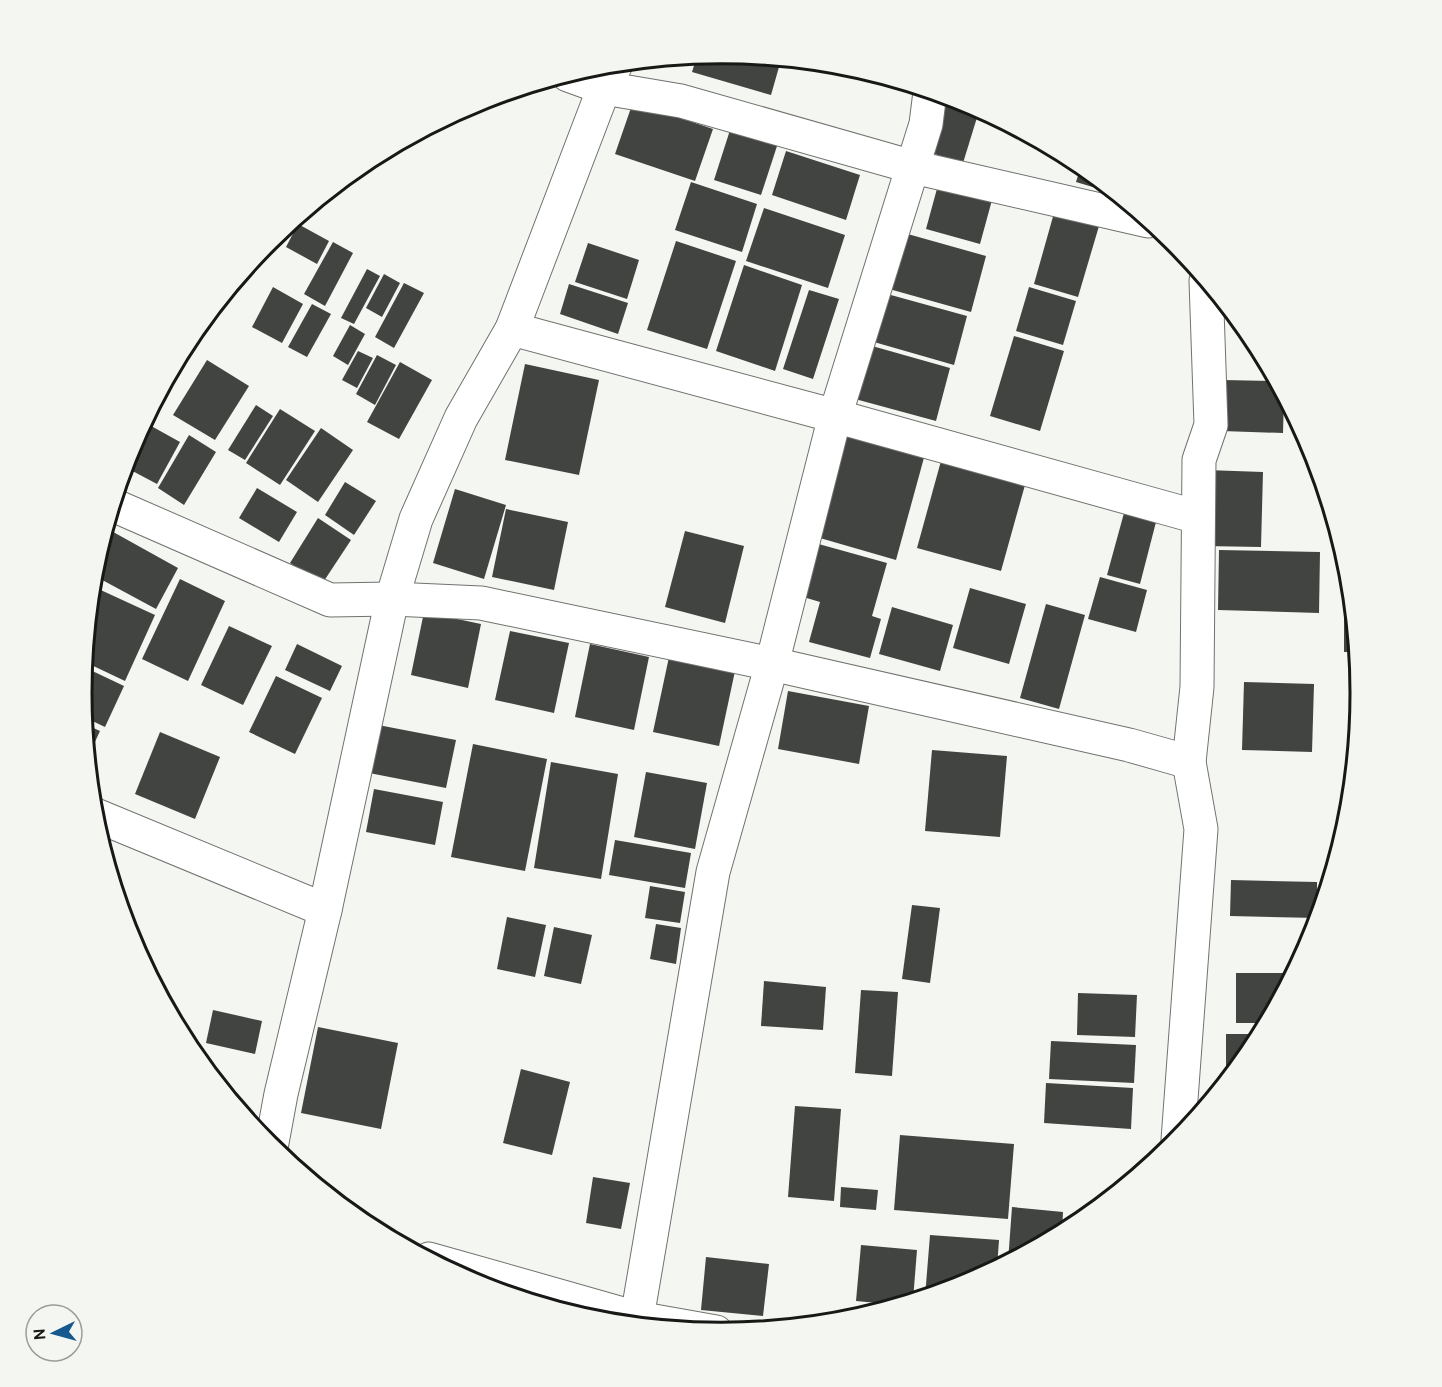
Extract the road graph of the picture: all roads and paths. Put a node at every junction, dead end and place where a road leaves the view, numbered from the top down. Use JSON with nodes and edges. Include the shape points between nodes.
{"nodes":[{"id":1,"x":610,"y":76,"type":"edge"},
{"id":2,"x":929,"y":100,"type":"edge"},
{"id":3,"x":913,"y":167,"type":"junction"},
{"id":4,"x":1132,"y":217,"type":"edge"},
{"id":5,"x":1206,"y":294,"type":"edge"},
{"id":6,"x":512,"y":329,"type":"junction"},
{"id":7,"x":835,"y":416,"type":"junction"},
{"id":8,"x":120,"y":508,"type":"edge"},
{"id":9,"x":1188,"y":514,"type":"dead end"},
{"id":10,"x":392,"y":599,"type":"junction"},
{"id":11,"x":772,"y":664,"type":"junction"},
{"id":12,"x":1189,"y":762,"type":"junction"},
{"id":13,"x":105,"y":819,"type":"edge"},
{"id":14,"x":325,"y":910,"type":"junction"},
{"id":15,"x":1179,"y":1124,"type":"edge"},
{"id":16,"x":274,"y":1135,"type":"edge"},
{"id":17,"x":471,"y":1271,"type":"edge"},
{"id":18,"x":625,"y":1315,"type":"edge"},
{"id":19,"x":637,"y":1317,"type":"edge"}],
"edges":[{"from":1,"to":3,"type":"street"},
{"from":1,"to":6,"type":"street"},
{"from":2,"to":3,"type":"street"},
{"from":3,"to":4,"type":"street"},
{"from":3,"to":7,"type":"street"},
{"from":5,"to":12,"type":"street","via":[[1211,425],[1198,460],[1197,687]]},
{"from":6,"to":7,"type":"street"},
{"from":6,"to":10,"type":"street","via":[[461,418],[416,519]]},
{"from":7,"to":9,"type":"street"},
{"from":7,"to":11,"type":"street"},
{"from":8,"to":10,"type":"street","via":[[330,600]]},
{"from":10,"to":11,"type":"street","via":[[480,603]]},
{"from":10,"to":14,"type":"street"},
{"from":11,"to":12,"type":"street"},
{"from":11,"to":19,"type":"street","via":[[713,872]]},
{"from":12,"to":15,"type":"street","via":[[1201,829]]},
{"from":13,"to":14,"type":"street"},
{"from":14,"to":16,"type":"street"},
{"from":17,"to":18,"type":"street"}]}
